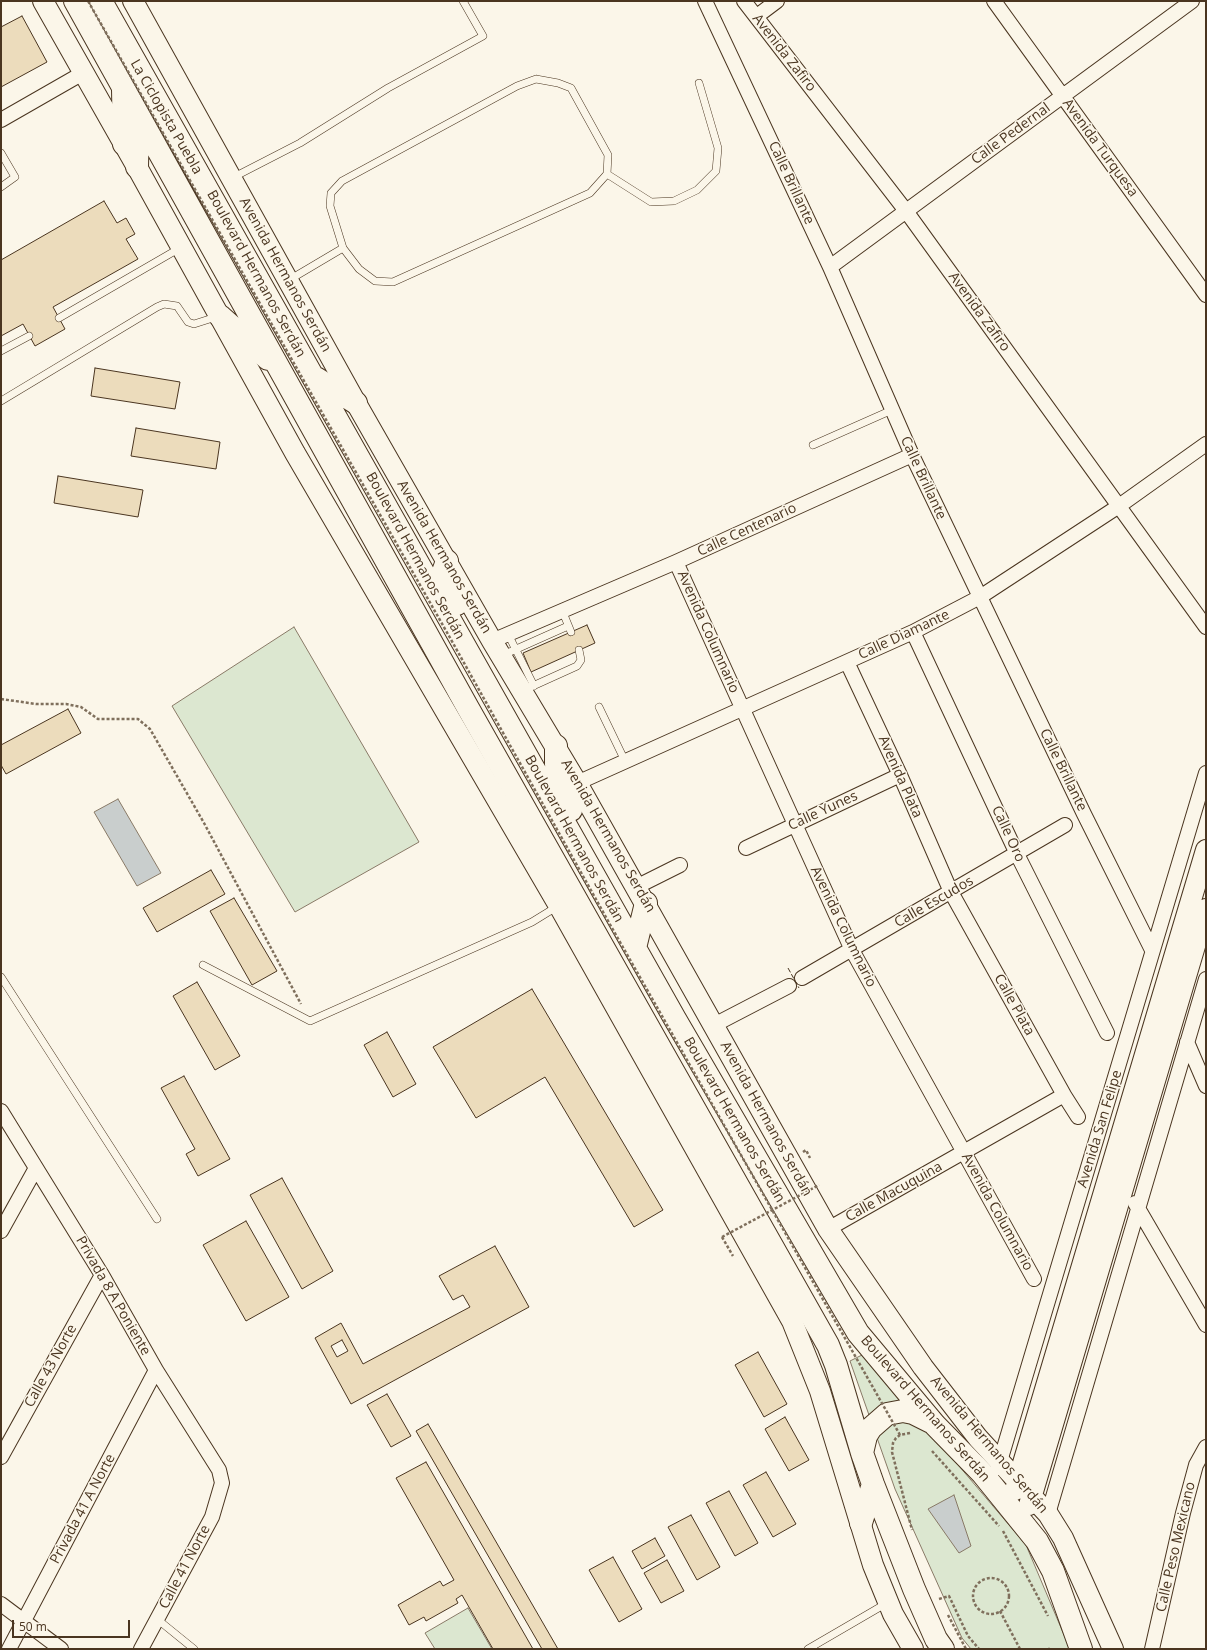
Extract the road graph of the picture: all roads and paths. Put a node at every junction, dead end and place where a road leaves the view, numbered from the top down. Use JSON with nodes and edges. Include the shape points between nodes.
{"nodes":[{"id":1,"x":43,"y":1,"type":"edge"},
{"id":2,"x":75,"y":1,"type":"edge"},
{"id":3,"x":88,"y":1,"type":"edge"},
{"id":4,"x":101,"y":1,"type":"edge"},
{"id":5,"x":133,"y":1,"type":"edge"},
{"id":6,"x":463,"y":1,"type":"edge"},
{"id":7,"x":704,"y":1,"type":"edge"},
{"id":8,"x":744,"y":1,"type":"edge"},
{"id":9,"x":777,"y":1,"type":"edge"},
{"id":10,"x":994,"y":1,"type":"edge"},
{"id":11,"x":1192,"y":1,"type":"edge"},
{"id":12,"x":757,"y":16,"type":"junction"},
{"id":13,"x":160,"y":51,"type":"junction"},
{"id":14,"x":137,"y":65,"type":"junction"},
{"id":15,"x":83,"y":73,"type":"junction"},
{"id":16,"x":699,"y":83,"type":"dead end"},
{"id":17,"x":123,"y":86,"type":"junction"},
{"id":18,"x":1063,"y":97,"type":"junction"},
{"id":19,"x":138,"y":112,"type":"junction"},
{"id":20,"x":1,"y":120,"type":"edge"},
{"id":21,"x":124,"y":144,"type":"junction"},
{"id":22,"x":1,"y":153,"type":"edge"},
{"id":23,"x":137,"y":167,"type":"junction"},
{"id":24,"x":607,"y":174,"type":"junction"},
{"id":25,"x":232,"y":178,"type":"junction"},
{"id":26,"x":1,"y":187,"type":"edge"},
{"id":27,"x":906,"y":212,"type":"junction"},
{"id":28,"x":182,"y":247,"type":"junction"},
{"id":29,"x":343,"y":248,"type":"junction"},
{"id":30,"x":830,"y":267,"type":"junction"},
{"id":31,"x":288,"y":280,"type":"junction"},
{"id":32,"x":1206,"y":294,"type":"edge"},
{"id":33,"x":220,"y":316,"type":"junction"},
{"id":34,"x":59,"y":318,"type":"dead end"},
{"id":35,"x":29,"y":336,"type":"dead end"},
{"id":36,"x":1,"y":351,"type":"edge"},
{"id":37,"x":281,"y":370,"type":"junction"},
{"id":38,"x":314,"y":378,"type":"junction"},
{"id":39,"x":1,"y":402,"type":"edge"},
{"id":40,"x":356,"y":403,"type":"junction"},
{"id":41,"x":892,"y":410,"type":"junction"},
{"id":42,"x":1206,"y":444,"type":"edge"},
{"id":43,"x":812,"y":445,"type":"dead end"},
{"id":44,"x":912,"y":455,"type":"junction"},
{"id":45,"x":1119,"y":506,"type":"junction"},
{"id":46,"x":447,"y":561,"type":"junction"},
{"id":47,"x":676,"y":562,"type":"junction"},
{"id":48,"x":980,"y":597,"type":"junction"},
{"id":49,"x":562,"y":610,"type":"junction"},
{"id":50,"x":1206,"y":628,"type":"edge"},
{"id":51,"x":913,"y":632,"type":"junction"},
{"id":52,"x":505,"y":645,"type":"junction"},
{"id":53,"x":579,"y":650,"type":"dead end"},
{"id":54,"x":474,"y":662,"type":"junction"},
{"id":55,"x":847,"y":662,"type":"junction"},
{"id":56,"x":528,"y":688,"type":"junction"},
{"id":57,"x":1,"y":699,"type":"edge"},
{"id":58,"x":599,"y":707,"type":"dead end"},
{"id":59,"x":742,"y":709,"type":"junction"},
{"id":60,"x":556,"y":746,"type":"junction"},
{"id":61,"x":625,"y":761,"type":"junction"},
{"id":62,"x":1206,"y":773,"type":"edge"},
{"id":63,"x":900,"y":775,"type":"junction"},
{"id":64,"x":577,"y":783,"type":"junction"},
{"id":65,"x":795,"y":824,"type":"junction"},
{"id":66,"x":1065,"y":825,"type":"dead end"},
{"id":67,"x":575,"y":842,"type":"junction"},
{"id":68,"x":746,"y":848,"type":"dead end"},
{"id":69,"x":1206,"y":850,"type":"edge"},
{"id":70,"x":1017,"y":854,"type":"junction"},
{"id":71,"x":680,"y":866,"type":"dead end"},
{"id":72,"x":951,"y":892,"type":"junction"},
{"id":73,"x":641,"y":895,"type":"junction"},
{"id":74,"x":558,"y":906,"type":"junction"},
{"id":75,"x":1206,"y":909,"type":"edge"},
{"id":76,"x":635,"y":948,"type":"junction"},
{"id":77,"x":852,"y":950,"type":"junction"},
{"id":78,"x":1152,"y":950,"type":"junction"},
{"id":79,"x":203,"y":965,"type":"dead end"},
{"id":80,"x":1,"y":977,"type":"edge"},
{"id":81,"x":802,"y":978,"type":"dead end"},
{"id":82,"x":1175,"y":981,"type":"junction"},
{"id":83,"x":789,"y":986,"type":"dead end"},
{"id":84,"x":1205,"y":986,"type":"edge"},
{"id":85,"x":310,"y":1021,"type":"junction"},
{"id":86,"x":714,"y":1025,"type":"junction"},
{"id":87,"x":1107,"y":1033,"type":"dead end"},
{"id":88,"x":1187,"y":1042,"type":"junction"},
{"id":89,"x":1206,"y":1086,"type":"edge"},
{"id":90,"x":1064,"y":1095,"type":"junction"},
{"id":91,"x":1,"y":1111,"type":"edge"},
{"id":92,"x":1078,"y":1117,"type":"dead end"},
{"id":93,"x":964,"y":1153,"type":"junction"},
{"id":94,"x":1112,"y":1163,"type":"junction"},
{"id":95,"x":36,"y":1168,"type":"junction"},
{"id":96,"x":1124,"y":1184,"type":"junction"},
{"id":97,"x":819,"y":1186,"type":"dead end"},
{"id":98,"x":1137,"y":1207,"type":"junction"},
{"id":99,"x":773,"y":1210,"type":"junction"},
{"id":100,"x":157,"y":1219,"type":"dead end"},
{"id":101,"x":828,"y":1230,"type":"junction"},
{"id":102,"x":1,"y":1231,"type":"edge"},
{"id":103,"x":722,"y":1237,"type":"dead end"},
{"id":104,"x":102,"y":1274,"type":"junction"},
{"id":105,"x":1034,"y":1279,"type":"dead end"},
{"id":106,"x":1206,"y":1325,"type":"edge"},
{"id":107,"x":156,"y":1370,"type":"junction"},
{"id":108,"x":935,"y":1425,"type":"junction"},
{"id":109,"x":914,"y":1433,"type":"dead end"},
{"id":110,"x":900,"y":1435,"type":"junction"},
{"id":111,"x":1206,"y":1447,"type":"edge"},
{"id":112,"x":929,"y":1448,"type":"dead end"},
{"id":113,"x":862,"y":1453,"type":"junction"},
{"id":114,"x":1,"y":1457,"type":"edge"},
{"id":115,"x":1000,"y":1462,"type":"junction"},
{"id":116,"x":222,"y":1483,"type":"joint"},
{"id":117,"x":873,"y":1484,"type":"junction"},
{"id":118,"x":993,"y":1486,"type":"junction"},
{"id":119,"x":1025,"y":1488,"type":"junction"},
{"id":120,"x":1009,"y":1504,"type":"junction"},
{"id":121,"x":1048,"y":1514,"type":"junction"},
{"id":122,"x":1024,"y":1522,"type":"junction"},
{"id":123,"x":861,"y":1523,"type":"junction"},
{"id":124,"x":914,"y":1534,"type":"dead end"},
{"id":125,"x":936,"y":1592,"type":"dead end"},
{"id":126,"x":939,"y":1599,"type":"junction"},
{"id":127,"x":888,"y":1602,"type":"junction"},
{"id":128,"x":1,"y":1604,"type":"edge"},
{"id":129,"x":942,"y":1606,"type":"dead end"},
{"id":130,"x":1000,"y":1611,"type":"junction"},
{"id":131,"x":946,"y":1612,"type":"dead end"},
{"id":132,"x":158,"y":1619,"type":"junction"},
{"id":133,"x":1050,"y":1620,"type":"dead end"},
{"id":134,"x":24,"y":1622,"type":"junction"},
{"id":135,"x":938,"y":1646,"type":"edge"},
{"id":136,"x":9,"y":1649,"type":"edge"},
{"id":137,"x":61,"y":1649,"type":"edge"},
{"id":138,"x":141,"y":1649,"type":"edge"},
{"id":139,"x":194,"y":1649,"type":"edge"},
{"id":140,"x":808,"y":1649,"type":"edge"},
{"id":141,"x":913,"y":1649,"type":"edge"},
{"id":142,"x":966,"y":1649,"type":"edge"},
{"id":143,"x":979,"y":1649,"type":"edge"},
{"id":144,"x":1020,"y":1649,"type":"edge"},
{"id":145,"x":1081,"y":1649,"type":"edge"},
{"id":146,"x":1113,"y":1649,"type":"edge"},
{"id":147,"x":1152,"y":1649,"type":"edge"}],
"edges":[{"from":1,"to":15,"type":"main road"},
{"from":2,"to":17,"type":"main road","name":"Boulevard Hermanos Serdán"},
{"from":3,"to":99,"type":"path","name":"La Ciclopista Puebla","bridge":true},
{"from":4,"to":14,"type":"main road","name":"Boulevard Hermanos Serdán"},
{"from":5,"to":13,"type":"main road","name":"Avenida Hermanos Serdán"},
{"from":6,"to":25,"type":"lane","via":[[482,36],[388,88],[300,143]]},
{"from":7,"to":30,"type":"street","name":"Calle Brillante"},
{"from":8,"to":12,"type":"street","name":"Avenida Zafiro"},
{"from":9,"to":12,"type":"street"},
{"from":10,"to":18,"type":"street","name":"Avenida Turquesa"},
{"from":11,"to":18,"type":"street","name":"Calle Pedernal"},
{"from":12,"to":27,"type":"street","name":"Avenida Zafiro"},
{"from":13,"to":14,"type":"main road"},
{"from":13,"to":25,"type":"main road","name":"Avenida Hermanos Serdán"},
{"from":14,"to":38,"type":"main road","name":"Boulevard Hermanos Serdán"},
{"from":15,"to":20,"type":"street"},
{"from":15,"to":21,"type":"main road"},
{"from":16,"to":24,"type":"lane","via":[[718,148],[716,171],[697,190],[674,200],[651,202]]},
{"from":17,"to":19,"type":"main road","name":"Boulevard Hermanos Serdán"},
{"from":17,"to":21,"type":"main road"},
{"from":18,"to":27,"type":"street","name":"Calle Pedernal"},
{"from":18,"to":32,"type":"street","name":"Avenida Turquesa"},
{"from":19,"to":23,"type":"main road"},
{"from":19,"to":37,"type":"main road","name":"Boulevard Hermanos Serdán"},
{"from":21,"to":23,"type":"main road"},
{"from":22,"to":26,"type":"lane","via":[[15,177]]},
{"from":23,"to":28,"type":"main road"},
{"from":24,"to":29,"type":"lane","via":[[590,193],[393,282],[375,282],[358,269]]},
{"from":24,"to":29,"type":"lane","via":[[608,155],[571,88],[536,79],[517,86],[342,181],[331,193],[330,206]]},
{"from":25,"to":31,"type":"main road","name":"Avenida Hermanos Serdán"},
{"from":27,"to":30,"type":"street","name":"Calle Pedernal"},
{"from":27,"to":45,"type":"street","name":"Avenida Zafiro"},
{"from":28,"to":33,"type":"main road"},
{"from":28,"to":34,"type":"lane"},
{"from":29,"to":31,"type":"lane"},
{"from":30,"to":41,"type":"street","name":"Calle Brillante"},
{"from":31,"to":40,"type":"main road","name":"Avenida Hermanos Serdán"},
{"from":33,"to":37,"type":"main road"},
{"from":33,"to":39,"type":"lane","via":[[194,324],[188,322],[176,306],[164,304]]},
{"from":33,"to":74,"type":"main road","via":[[295,453]]},
{"from":35,"to":36,"type":"lane"},
{"from":37,"to":113,"type":"main road","name":"Boulevard Hermanos Serdán","via":[[468,708],[828,1345]]},
{"from":38,"to":40,"type":"main road"},
{"from":38,"to":54,"type":"main road","name":"Boulevard Hermanos Serdán"},
{"from":40,"to":46,"type":"main road","name":"Avenida Hermanos Serdán"},
{"from":41,"to":43,"type":"lane"},
{"from":41,"to":44,"type":"street","name":"Calle Brillante"},
{"from":42,"to":45,"type":"street","name":"Calle Diamante"},
{"from":44,"to":47,"type":"street","name":"Calle Centenario"},
{"from":44,"to":48,"type":"street","name":"Calle Brillante"},
{"from":45,"to":48,"type":"street","name":"Calle Diamante"},
{"from":45,"to":50,"type":"street","name":"Avenida Zafiro"},
{"from":46,"to":52,"type":"main road","name":"Avenida Hermanos Serdán"},
{"from":46,"to":54,"type":"main road","via":[[443,572],[445,581],[475,639],[477,651]]},
{"from":47,"to":49,"type":"street","name":"Calle Centenario"},
{"from":47,"to":59,"type":"street","name":"Avenida Columnario"},
{"from":48,"to":51,"type":"street","name":"Calle Diamante"},
{"from":48,"to":78,"type":"street","name":"Calle Brillante"},
{"from":49,"to":52,"type":"street","name":"Calle Centenario"},
{"from":49,"to":52,"type":"lane","via":[[570,629]]},
{"from":51,"to":55,"type":"street","name":"Calle Diamante"},
{"from":51,"to":70,"type":"street","name":"Calle Oro"},
{"from":52,"to":56,"type":"main road","name":"Avenida Hermanos Serdán"},
{"from":53,"to":56,"type":"lane","via":[[580,663]]},
{"from":54,"to":67,"type":"main road","name":"Boulevard Hermanos Serdán"},
{"from":55,"to":59,"type":"street","name":"Calle Diamante"},
{"from":55,"to":63,"type":"street","name":"Avenida Plata"},
{"from":56,"to":60,"type":"main road","name":"Avenida Hermanos Serdán"},
{"from":57,"to":85,"type":"path","via":[[82,707],[98,719],[138,719],[150,728]]},
{"from":58,"to":61,"type":"lane"},
{"from":59,"to":61,"type":"street","name":"Calle Diamante"},
{"from":59,"to":65,"type":"street","name":"Avenida Columnario"},
{"from":60,"to":64,"type":"main road","name":"Avenida Hermanos Serdán"},
{"from":60,"to":67,"type":"main road","via":[[558,780],[576,822]]},
{"from":61,"to":64,"type":"street","name":"Calle Diamante"},
{"from":62,"to":78,"type":"street","name":"Avenida San Felipe"},
{"from":63,"to":65,"type":"street","name":"Calle Yunes"},
{"from":63,"to":72,"type":"street","name":"Avenida Plata"},
{"from":64,"to":73,"type":"main road","name":"Avenida Hermanos Serdán"},
{"from":65,"to":68,"type":"street","name":"Calle Yunes"},
{"from":65,"to":77,"type":"street","name":"Avenida Columnario"},
{"from":66,"to":70,"type":"street","name":"Calle Escudos"},
{"from":67,"to":76,"type":"main road","name":"Boulevard Hermanos Serdán"},
{"from":69,"to":82,"type":"main road","name":"Avenida San Felipe"},
{"from":70,"to":72,"type":"street","name":"Calle Escudos"},
{"from":70,"to":87,"type":"street","name":"Calle Oro"},
{"from":71,"to":73,"type":"street"},
{"from":72,"to":77,"type":"street","name":"Calle Escudos"},
{"from":72,"to":90,"type":"street","name":"Calle Plata"},
{"from":73,"to":76,"type":"main road"},
{"from":73,"to":86,"type":"main road","name":"Avenida Hermanos Serdán"},
{"from":74,"to":85,"type":"lane","via":[[532,922]]},
{"from":74,"to":123,"type":"main road","via":[[792,1321],[820,1391]]},
{"from":75,"to":82,"type":"main road","name":"Avenida San Felipe"},
{"from":76,"to":108,"type":"main road","name":"Boulevard Hermanos Serdán","via":[[858,1333]]},
{"from":77,"to":81,"type":"street","name":"Calle Escudos"},
{"from":77,"to":93,"type":"street","name":"Avenida Columnario"},
{"from":78,"to":115,"type":"street","name":"Avenida San Felipe"},
{"from":79,"to":85,"type":"lane"},
{"from":80,"to":100,"type":"lane"},
{"from":82,"to":84,"type":"street"},
{"from":82,"to":94,"type":"main road","name":"Avenida San Felipe"},
{"from":82,"to":96,"type":"main road","name":"Avenida San Felipe"},
{"from":83,"to":86,"type":"street"},
{"from":84,"to":88,"type":"street"},
{"from":86,"to":101,"type":"main road","name":"Avenida Hermanos Serdán"},
{"from":88,"to":89,"type":"street"},
{"from":88,"to":98,"type":"street"},
{"from":90,"to":92,"type":"street","name":"Calle Plata"},
{"from":90,"to":93,"type":"street","name":"Calle Macuquina"},
{"from":91,"to":95,"type":"street","name":"Privada 8 A Poniente"},
{"from":93,"to":101,"type":"street","name":"Calle Macuquina"},
{"from":93,"to":105,"type":"street","name":"Avenida Columnario"},
{"from":94,"to":96,"type":"street"},
{"from":94,"to":119,"type":"main road","name":"Avenida San Felipe","via":[[1062,1330]]},
{"from":95,"to":102,"type":"street"},
{"from":95,"to":104,"type":"street","name":"Privada 8 A Poniente"},
{"from":96,"to":98,"type":"street"},
{"from":96,"to":119,"type":"main road","name":"Avenida San Felipe"},
{"from":97,"to":99,"type":"path","bridge":true},
{"from":98,"to":106,"type":"street"},
{"from":98,"to":121,"type":"street"},
{"from":99,"to":103,"type":"path","bridge":true},
{"from":99,"to":110,"type":"path","name":"La Ciclopista Puebla","bridge":true},
{"from":101,"to":115,"type":"main road","name":"Avenida Hermanos Serdán","via":[[923,1368]]},
{"from":104,"to":107,"type":"street","name":"Privada 8 A Poniente"},
{"from":104,"to":114,"type":"street","name":"Calle 43 Norte"},
{"from":107,"to":116,"type":"street","name":"Privada 8 A Poniente","via":[[219,1470]]},
{"from":107,"to":134,"type":"street","name":"Privada 41 A Norte"},
{"from":108,"to":113,"type":"main road","via":[[913,1413],[903,1411],[887,1414],[871,1428]]},
{"from":108,"to":118,"type":"main road","name":"Boulevard Hermanos Serdán"},
{"from":109,"to":110,"type":"path"},
{"from":110,"to":124,"type":"path","via":[[893,1443],[892,1452]]},
{"from":111,"to":147,"type":"street","name":"Calle Peso Mexicano","via":[[1196,1465],[1185,1506]]},
{"from":112,"to":133,"type":"path","via":[[1003,1531]]},
{"from":113,"to":117,"type":"main road","name":"Boulevard Hermanos Serdán"},
{"from":115,"to":118,"type":"street","name":"Avenida San Felipe"},
{"from":115,"to":119,"type":"main road","name":"Avenida Hermanos Serdán"},
{"from":116,"to":132,"type":"street","name":"Calle 41 Norte","via":[[212,1517]]},
{"from":117,"to":123,"type":"main road"},
{"from":117,"to":135,"type":"main road","name":"Boulevard Hermanos Serdán"},
{"from":118,"to":120,"type":"main road","name":"Boulevard Hermanos Serdán"},
{"from":119,"to":120,"type":"main road","name":"Avenida San Felipe"},
{"from":119,"to":121,"type":"main road","name":"Avenida Hermanos Serdán"},
{"from":119,"to":122,"type":"main road","name":"Avenida San Felipe"},
{"from":120,"to":122,"type":"main road","name":"Boulevard Hermanos Serdán"},
{"from":121,"to":146,"type":"main road","name":"Avenida Hermanos Serdán","via":[[1063,1538]]},
{"from":122,"to":145,"type":"main road","name":"Boulevard Hermanos Serdán","via":[[1053,1571]]},
{"from":123,"to":127,"type":"main road","via":[[873,1565]]},
{"from":125,"to":126,"type":"path"},
{"from":126,"to":129,"type":"path"},
{"from":126,"to":143,"type":"path","via":[[949,1596],[968,1636]]},
{"from":127,"to":140,"type":"lane"},
{"from":127,"to":141,"type":"main road"},
{"from":128,"to":134,"type":"street"},
{"from":130,"to":130,"type":"path","via":[[988,1613],[975,1603],[974,1592],[985,1579],[997,1579],[1009,1591],[1008,1603]]},
{"from":130,"to":144,"type":"path"},
{"from":131,"to":142,"type":"path"},
{"from":132,"to":138,"type":"street","name":"Calle 41 Norte"},
{"from":132,"to":139,"type":"lane"},
{"from":134,"to":136,"type":"street","name":"Privada 41 A Norte"},
{"from":134,"to":137,"type":"street"}]}
